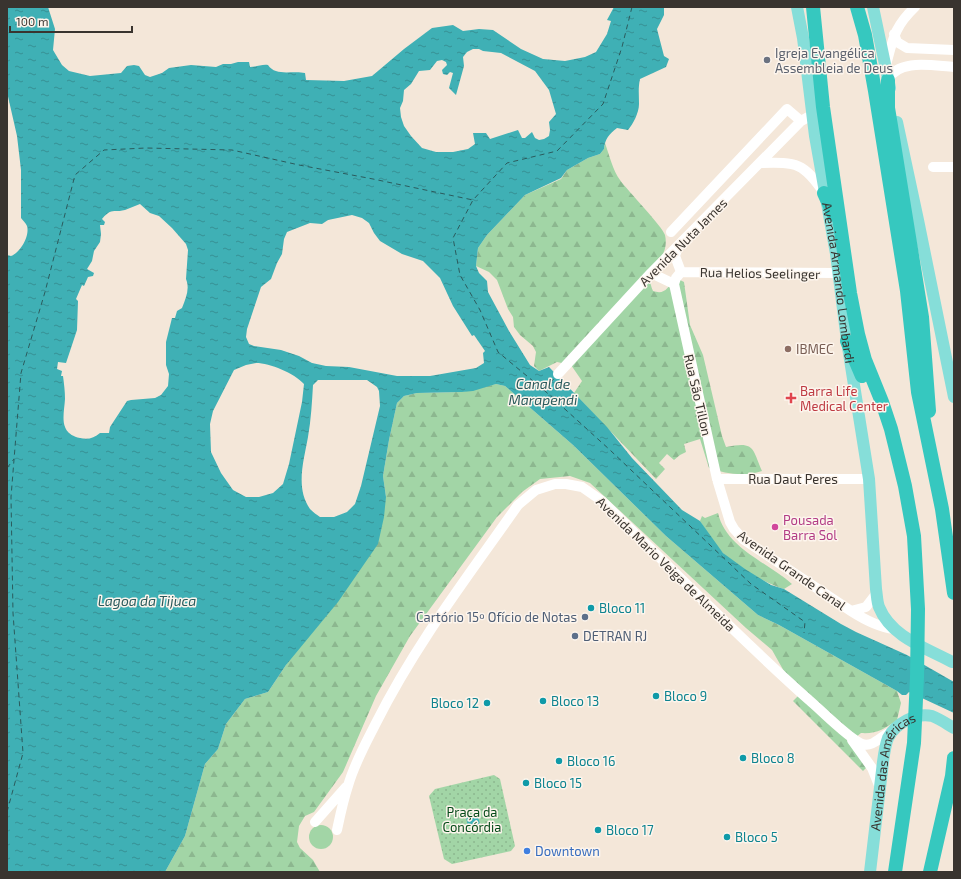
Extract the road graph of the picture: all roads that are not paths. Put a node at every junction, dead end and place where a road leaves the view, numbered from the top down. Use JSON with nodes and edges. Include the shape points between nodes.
{"nodes":[{"id":1,"x":797,"y":7,"type":"edge"},
{"id":2,"x":802,"y":7,"type":"edge"},
{"id":3,"x":813,"y":7,"type":"edge"},
{"id":4,"x":857,"y":7,"type":"edge"},
{"id":5,"x":914,"y":7,"type":"edge"},
{"id":6,"x":873,"y":10,"type":"edge"},
{"id":7,"x":894,"y":34,"type":"junction"},
{"id":8,"x":803,"y":38,"type":"junction"},
{"id":9,"x":954,"y":50,"type":"edge"},
{"id":10,"x":954,"y":67,"type":"edge"},
{"id":11,"x":887,"y":74,"type":"junction"},
{"id":12,"x":812,"y":115,"type":"junction"},
{"id":13,"x":801,"y":121,"type":"junction"},
{"id":14,"x":761,"y":163,"type":"junction"},
{"id":15,"x":933,"y":167,"type":"dead end"},
{"id":16,"x":954,"y":167,"type":"edge"},
{"id":17,"x":824,"y":193,"type":"junction"},
{"id":18,"x":841,"y":231,"type":"junction"},
{"id":19,"x":671,"y":232,"type":"dead end"},
{"id":20,"x":678,"y":247,"type":"junction"},
{"id":21,"x":681,"y":272,"type":"junction"},
{"id":22,"x":838,"y":273,"type":"junction"},
{"id":23,"x":651,"y":274,"type":"junction"},
{"id":24,"x":674,"y":284,"type":"junction"},
{"id":25,"x":847,"y":341,"type":"junction"},
{"id":26,"x":558,"y":374,"type":"dead end"},
{"id":27,"x":952,"y":374,"type":"edge"},
{"id":28,"x":954,"y":396,"type":"edge"},
{"id":29,"x":930,"y":445,"type":"junction"},
{"id":30,"x":899,"y":459,"type":"junction"},
{"id":31,"x":717,"y":479,"type":"junction"},
{"id":32,"x":869,"y":480,"type":"junction"},
{"id":33,"x":734,"y":529,"type":"joint"},
{"id":34,"x":954,"y":593,"type":"edge"},
{"id":35,"x":876,"y":594,"type":"junction"},
{"id":36,"x":851,"y":611,"type":"junction"},
{"id":37,"x":894,"y":629,"type":"junction"},
{"id":38,"x":953,"y":662,"type":"edge"},
{"id":39,"x":915,"y":721,"type":"joint"},
{"id":40,"x":954,"y":728,"type":"edge"},
{"id":41,"x":892,"y":732,"type":"junction"},
{"id":42,"x":848,"y":735,"type":"junction"},
{"id":43,"x":954,"y":758,"type":"edge"},
{"id":44,"x":348,"y":785,"type":"junction"},
{"id":45,"x":880,"y":789,"type":"junction"},
{"id":46,"x":315,"y":822,"type":"dead end"},
{"id":47,"x":337,"y":830,"type":"dead end"},
{"id":48,"x":870,"y":872,"type":"edge"},
{"id":49,"x":895,"y":872,"type":"edge"},
{"id":50,"x":930,"y":872,"type":"edge"}],
"edges":[{"from":1,"to":8,"type":"main road","name":"Avenida Armando Lombardi"},
{"from":2,"to":8,"type":"main road"},
{"from":3,"to":18,"type":"highway","name":"Avenida Armando Lombardi","via":[[823,106]]},
{"from":4,"to":29,"type":"highway","via":[[871,69],[907,291],[918,392]]},
{"from":5,"to":7,"type":"street"},
{"from":6,"to":11,"type":"main road"},
{"from":7,"to":9,"type":"street","via":[[897,42],[907,48]]},
{"from":7,"to":11,"type":"street"},
{"from":8,"to":12,"type":"main road","name":"Avenida Armando Lombardi"},
{"from":10,"to":11,"type":"street","via":[[907,66],[890,75]]},
{"from":11,"to":27,"type":"main road"},
{"from":11,"to":29,"type":"highway","via":[[888,108],[922,317]]},
{"from":12,"to":13,"type":"street","name":"Avenida Nuta James"},
{"from":12,"to":17,"type":"main road","name":"Avenida Armando Lombardi"},
{"from":13,"to":14,"type":"street","name":"Avenida Nuta James"},
{"from":13,"to":19,"type":"street","via":[[787,109]]},
{"from":14,"to":17,"type":"street","via":[[793,163],[813,177]]},
{"from":14,"to":20,"type":"street","name":"Avenida Nuta James"},
{"from":15,"to":16,"type":"street"},
{"from":17,"to":18,"type":"highway"},
{"from":17,"to":22,"type":"main road","name":"Avenida Armando Lombardi"},
{"from":18,"to":30,"type":"highway","name":"Avenida Armando Lombardi","via":[[858,334]]},
{"from":20,"to":21,"type":"street","name":"Rua Helios Seelinger","via":[[675,256]]},
{"from":20,"to":23,"type":"street","name":"Avenida Nuta James"},
{"from":21,"to":22,"type":"street","name":"Rua Helios Seelinger"},
{"from":21,"to":24,"type":"street","name":"Rua Helios Seelinger"},
{"from":22,"to":25,"type":"main road","name":"Avenida Armando Lombardi"},
{"from":23,"to":24,"type":"street"},
{"from":23,"to":26,"type":"street","name":"Avenida Nuta James"},
{"from":24,"to":31,"type":"street","name":"Rua São Tillon"},
{"from":25,"to":30,"type":"highway"},
{"from":25,"to":32,"type":"main road","name":"Avenida Armando Lombardi"},
{"from":27,"to":28,"type":"main road"},
{"from":29,"to":34,"type":"highway"},
{"from":30,"to":39,"type":"highway","name":"Avenida Armando Lombardi","via":[[914,536],[918,609]]},
{"from":31,"to":32,"type":"street","name":"Rua Daut Peres"},
{"from":31,"to":33,"type":"street","name":"Rua São Tillon"},
{"from":32,"to":35,"type":"main road","name":"Avenida Armando Lombardi"},
{"from":33,"to":36,"type":"street","name":"Avenida Grande Canal","via":[[743,539]]},
{"from":35,"to":36,"type":"street","name":"Avenida Grande Canal","via":[[866,607]]},
{"from":35,"to":37,"type":"main road","name":"Avenida Armando Lombardi","via":[[882,613]]},
{"from":36,"to":37,"type":"street","name":"Avenida Grande Canal","via":[[868,622]]},
{"from":37,"to":38,"type":"main road","name":"Avenida Armando Lombardi"},
{"from":39,"to":49,"type":"highway","name":"Avenida das Américas","via":[[912,764]]},
{"from":40,"to":41,"type":"main road","name":"Avenida das Américas","via":[[932,716],[924,715],[905,721]]},
{"from":41,"to":42,"type":"street","name":"Avenida Mario Veiga de Almeida","via":[[868,744],[862,744]]},
{"from":41,"to":45,"type":"main road","name":"Avenida das Américas","via":[[885,747]]},
{"from":42,"to":44,"type":"street","name":"Avenida Mario Veiga de Almeida","via":[[788,681],[602,501],[582,487],[555,484],[536,490],[518,505],[435,622],[388,699]]},
{"from":42,"to":45,"type":"street","name":"Avenida Mario Veiga de Almeida","via":[[872,768]]},
{"from":43,"to":50,"type":"highway"},
{"from":44,"to":46,"type":"street","name":"Avenida Mario Veiga de Almeida"},
{"from":44,"to":47,"type":"street","name":"Avenida Mario Veiga de Almeida"},
{"from":45,"to":48,"type":"main road","name":"Avenida das Américas"}]}
